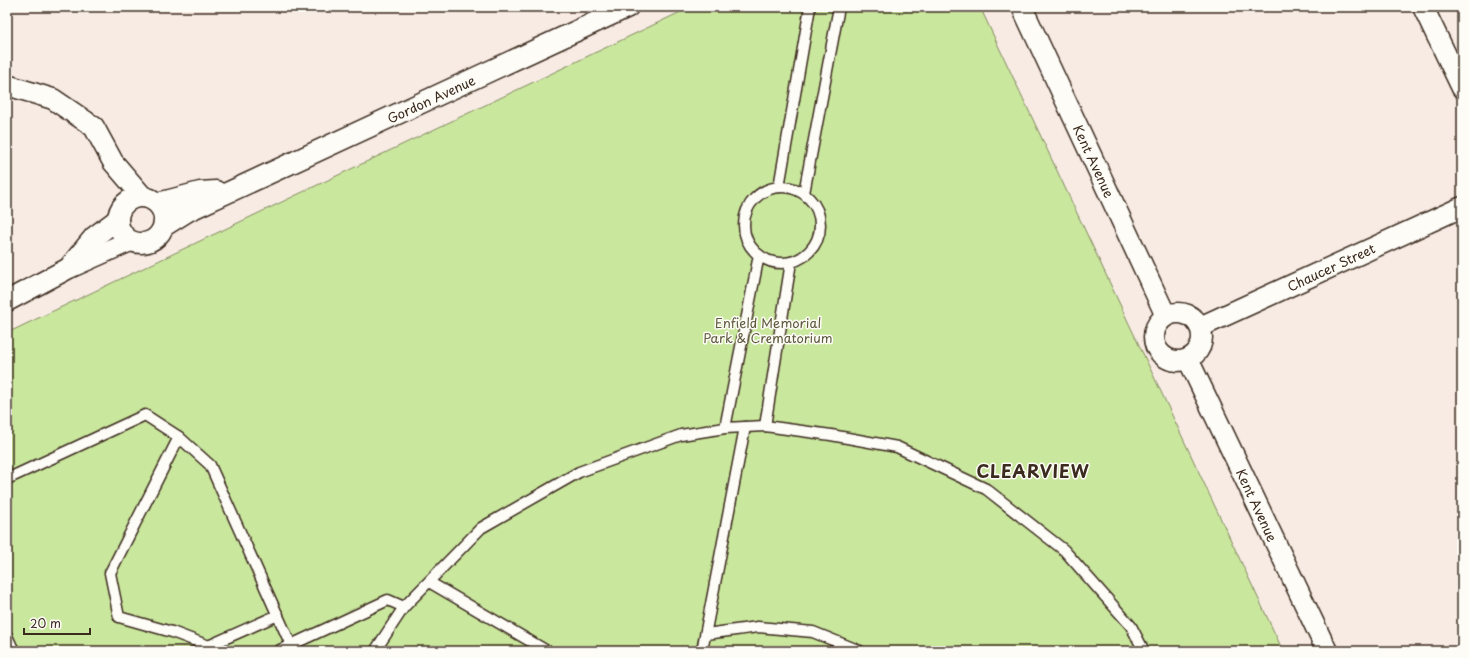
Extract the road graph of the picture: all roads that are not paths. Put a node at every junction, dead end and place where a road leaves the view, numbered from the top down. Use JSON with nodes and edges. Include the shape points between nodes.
{"nodes":[{"id":1,"x":628,"y":7,"type":"edge"},
{"id":2,"x":810,"y":7,"type":"edge"},
{"id":3,"x":839,"y":7,"type":"edge"},
{"id":4,"x":1022,"y":7,"type":"edge"},
{"id":5,"x":1423,"y":7,"type":"edge"},
{"id":6,"x":7,"y":85,"type":"edge"},
{"id":7,"x":1462,"y":88,"type":"edge"},
{"id":8,"x":113,"y":162,"type":"junction"},
{"id":9,"x":779,"y":187,"type":"junction"},
{"id":10,"x":234,"y":190,"type":"junction"},
{"id":11,"x":804,"y":193,"type":"junction"},
{"id":12,"x":151,"y":200,"type":"junction"},
{"id":13,"x":1462,"y":207,"type":"edge"},
{"id":14,"x":121,"y":212,"type":"junction"},
{"id":15,"x":164,"y":226,"type":"junction"},
{"id":16,"x":130,"y":241,"type":"junction"},
{"id":17,"x":759,"y":255,"type":"junction"},
{"id":18,"x":791,"y":262,"type":"junction"},
{"id":19,"x":69,"y":268,"type":"junction"},
{"id":20,"x":7,"y":301,"type":"edge"},
{"id":21,"x":1166,"y":316,"type":"junction"},
{"id":22,"x":1200,"y":327,"type":"junction"},
{"id":23,"x":1188,"y":359,"type":"junction"},
{"id":24,"x":764,"y":426,"type":"junction"},
{"id":25,"x":745,"y":427,"type":"junction"},
{"id":26,"x":724,"y":428,"type":"junction"},
{"id":27,"x":179,"y":437,"type":"junction"},
{"id":28,"x":7,"y":478,"type":"edge"},
{"id":29,"x":429,"y":582,"type":"junction"},
{"id":30,"x":404,"y":607,"type":"junction"},
{"id":31,"x":278,"y":615,"type":"junction"},
{"id":32,"x":706,"y":634,"type":"junction"},
{"id":33,"x":7,"y":636,"type":"edge"},
{"id":34,"x":291,"y":645,"type":"junction"},
{"id":35,"x":209,"y":646,"type":"junction"},
{"id":36,"x":14,"y":651,"type":"edge"},
{"id":37,"x":197,"y":651,"type":"edge"},
{"id":38,"x":278,"y":651,"type":"edge"},
{"id":39,"x":375,"y":651,"type":"edge"},
{"id":40,"x":547,"y":651,"type":"edge"},
{"id":41,"x":702,"y":651,"type":"edge"},
{"id":42,"x":860,"y":651,"type":"edge"},
{"id":43,"x":1144,"y":651,"type":"edge"},
{"id":44,"x":1327,"y":651,"type":"edge"}],
"edges":[{"from":1,"to":10,"type":"street","name":"Gordon Avenue"},
{"from":2,"to":9,"type":"lane"},
{"from":3,"to":11,"type":"lane"},
{"from":4,"to":21,"type":"street","name":"Kent Avenue"},
{"from":5,"to":7,"type":"street"},
{"from":6,"to":8,"type":"street","via":[[53,100],[94,127]]},
{"from":8,"to":12,"type":"street"},
{"from":8,"to":14,"type":"street"},
{"from":9,"to":11,"type":"lane","via":[[792,188]]},
{"from":9,"to":17,"type":"lane","via":[[760,194],[748,209],[745,219],[747,239]]},
{"from":10,"to":12,"type":"street","name":"Gordon Avenue","via":[[200,192]]},
{"from":10,"to":15,"type":"street","name":"Gordon Avenue","via":[[188,211]]},
{"from":11,"to":18,"type":"lane","via":[[818,210],[820,232],[810,251]]},
{"from":12,"to":14,"type":"street","via":[[129,200]]},
{"from":12,"to":15,"type":"street","via":[[165,217]]},
{"from":13,"to":22,"type":"street","name":"Chaucer Street"},
{"from":14,"to":16,"type":"street","via":[[121,232]]},
{"from":14,"to":19,"type":"street","via":[[94,237]]},
{"from":15,"to":16,"type":"street","via":[[157,238],[151,242]]},
{"from":16,"to":19,"type":"street"},
{"from":17,"to":18,"type":"lane","via":[[769,260]]},
{"from":17,"to":26,"type":"lane"},
{"from":18,"to":24,"type":"lane"},
{"from":19,"to":20,"type":"street"},
{"from":21,"to":22,"type":"street","via":[[1186,314]]},
{"from":21,"to":23,"type":"street","via":[[1154,334],[1158,350],[1170,360]]},
{"from":22,"to":23,"type":"street","via":[[1201,346]]},
{"from":23,"to":44,"type":"street","name":"Kent Avenue"},
{"from":24,"to":25,"type":"lane"},
{"from":24,"to":43,"type":"lane","via":[[831,435],[897,448],[986,489],[1064,550],[1131,626]]},
{"from":25,"to":26,"type":"lane"},
{"from":25,"to":32,"type":"lane"},
{"from":26,"to":29,"type":"lane","via":[[681,435],[579,472],[481,528]]},
{"from":27,"to":28,"type":"lane","via":[[145,415]]},
{"from":27,"to":31,"type":"lane","via":[[210,465]]},
{"from":27,"to":35,"type":"lane","via":[[110,573],[119,617]]},
{"from":29,"to":30,"type":"lane"},
{"from":29,"to":40,"type":"lane"},
{"from":30,"to":34,"type":"lane","via":[[388,600]]},
{"from":30,"to":39,"type":"lane"},
{"from":31,"to":34,"type":"lane"},
{"from":31,"to":35,"type":"lane"},
{"from":32,"to":41,"type":"lane"},
{"from":32,"to":42,"type":"lane","via":[[758,627],[813,632]]},
{"from":33,"to":36,"type":"lane"},
{"from":34,"to":38,"type":"lane"},
{"from":35,"to":37,"type":"lane"}]}
